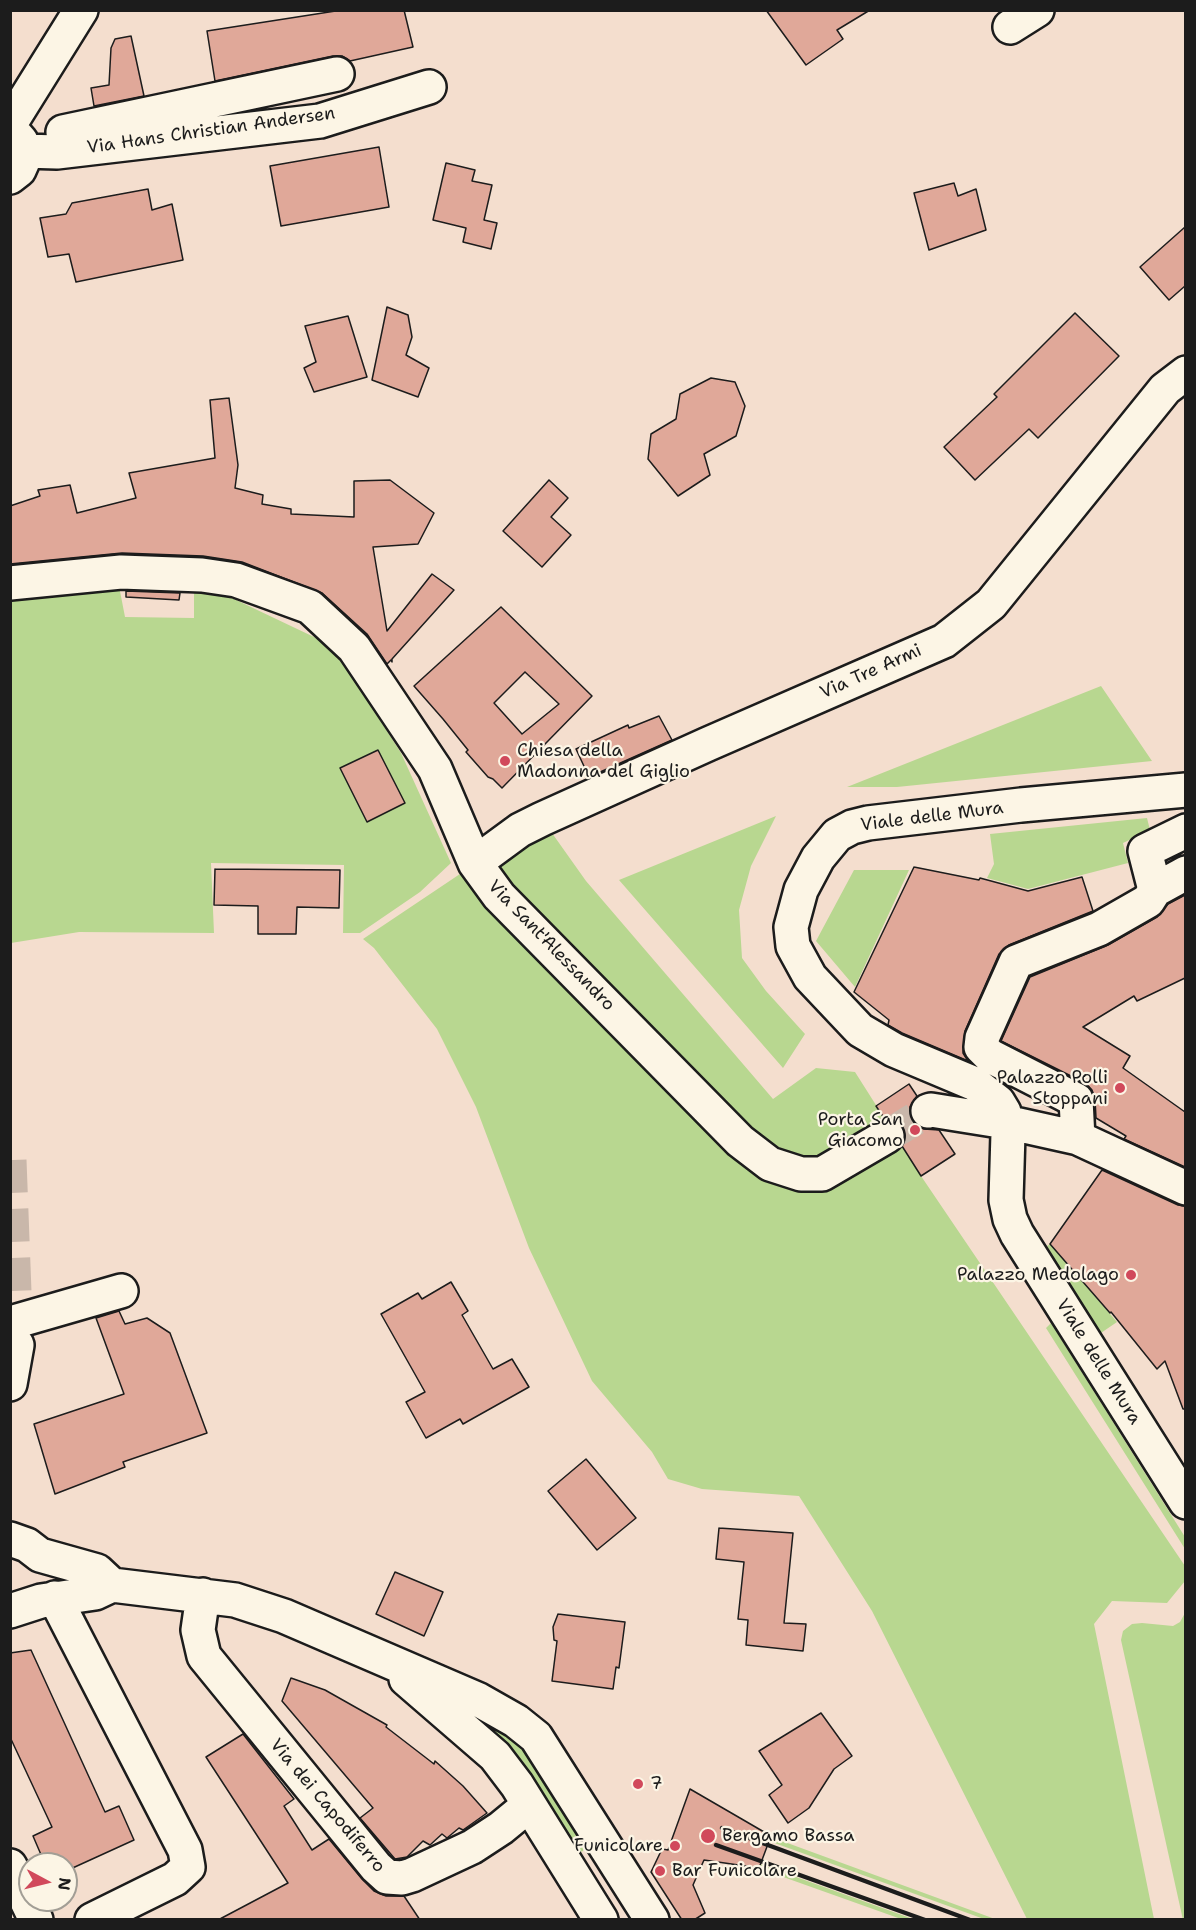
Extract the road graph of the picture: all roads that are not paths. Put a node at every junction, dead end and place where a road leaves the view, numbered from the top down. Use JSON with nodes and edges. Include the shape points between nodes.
{"nodes":[{"id":1,"x":81,"y":10,"type":"edge"},
{"id":2,"x":1038,"y":10,"type":"edge"},
{"id":3,"x":1010,"y":27,"type":"dead end"},
{"id":4,"x":337,"y":74,"type":"dead end"},
{"id":5,"x":429,"y":87,"type":"dead end"},
{"id":6,"x":15,"y":145,"type":"edge"},
{"id":7,"x":1185,"y":373,"type":"edge"},
{"id":8,"x":10,"y":583,"type":"edge"},
{"id":9,"x":1185,"y":790,"type":"edge"},
{"id":10,"x":1185,"y":831,"type":"edge"},
{"id":11,"x":475,"y":863,"type":"junction"},
{"id":12,"x":1185,"y":873,"type":"edge"},
{"id":13,"x":1152,"y":896,"type":"junction"},
{"id":14,"x":928,"y":1112,"type":"tunnel mouth"},
{"id":15,"x":1006,"y":1122,"type":"junction"},
{"id":16,"x":887,"y":1136,"type":"tunnel mouth"},
{"id":17,"x":1078,"y":1138,"type":"junction"},
{"id":18,"x":1185,"y":1188,"type":"edge"},
{"id":19,"x":121,"y":1291,"type":"dead end"},
{"id":20,"x":14,"y":1334,"type":"edge"},
{"id":21,"x":10,"y":1384,"type":"edge"},
{"id":22,"x":1185,"y":1502,"type":"edge"},
{"id":23,"x":20,"y":1539,"type":"edge"},
{"id":24,"x":112,"y":1585,"type":"junction"},
{"id":25,"x":203,"y":1595,"type":"junction"},
{"id":26,"x":55,"y":1598,"type":"junction"},
{"id":27,"x":17,"y":1609,"type":"edge"},
{"id":28,"x":378,"y":1658,"type":"junction"},
{"id":29,"x":529,"y":1805,"type":"junction"},
{"id":30,"x":615,"y":1860,"type":"junction"},
{"id":31,"x":10,"y":1866,"type":"edge"},
{"id":32,"x":578,"y":1885,"type":"junction"},
{"id":33,"x":36,"y":1920,"type":"edge"},
{"id":34,"x":92,"y":1920,"type":"edge"},
{"id":35,"x":601,"y":1920,"type":"edge"},
{"id":36,"x":652,"y":1920,"type":"edge"}],
"edges":[{"from":1,"to":6,"type":"street"},
{"from":2,"to":3,"type":"street"},
{"from":4,"to":6,"type":"street"},
{"from":5,"to":6,"type":"street","name":"Via Hans Christian Andersen","via":[[320,121],[57,152]]},
{"from":7,"to":11,"type":"street","name":"Via Tre Armi","via":[[1164,389],[991,604],[944,641],[542,819]]},
{"from":8,"to":11,"type":"street","name":"Via Sant'Alessandro","via":[[121,572],[202,575],[236,580],[310,607],[354,648],[435,769]]},
{"from":9,"to":15,"type":"street","name":"Viale delle Mura","via":[[868,823],[837,835],[810,870],[791,927],[793,946],[810,978],[860,1030],[894,1050],[975,1084],[998,1102]]},
{"from":10,"to":13,"type":"street","via":[[1145,851]]},
{"from":11,"to":16,"type":"street","name":"Via Sant'Alessandro","via":[[499,896],[740,1141],[770,1164],[801,1174],[822,1174]]},
{"from":12,"to":13,"type":"street"},
{"from":13,"to":17,"type":"street","via":[[1099,929],[1016,962],[982,1038],[981,1047],[990,1056],[1076,1100]]},
{"from":14,"to":15,"type":"street"},
{"from":15,"to":17,"type":"street"},
{"from":15,"to":22,"type":"street","name":"Viale delle Mura","via":[[1006,1200],[1017,1234]]},
{"from":17,"to":18,"type":"street"},
{"from":19,"to":20,"type":"street"},
{"from":20,"to":21,"type":"street"},
{"from":23,"to":24,"type":"street","via":[[40,1555],[97,1571]]},
{"from":23,"to":27,"type":"street","via":[[40,1567],[41,1580],[33,1597]]},
{"from":24,"to":25,"type":"street"},
{"from":24,"to":26,"type":"street","via":[[95,1593]]},
{"from":25,"to":28,"type":"street","via":[[235,1600],[284,1616]]},
{"from":25,"to":29,"type":"street","name":"Via dei Capodiferro","via":[[198,1630],[204,1656],[387,1877],[412,1875],[472,1847]]},
{"from":26,"to":27,"type":"street"},
{"from":26,"to":34,"type":"street","via":[[185,1850],[188,1867],[175,1879]]},
{"from":28,"to":29,"type":"street","via":[[495,1756]]},
{"from":28,"to":30,"type":"street","via":[[479,1700],[536,1737]]},
{"from":29,"to":32,"type":"street"},
{"from":30,"to":32,"type":"street"},
{"from":30,"to":36,"type":"street"},
{"from":31,"to":33,"type":"street"},
{"from":32,"to":35,"type":"street"}]}
